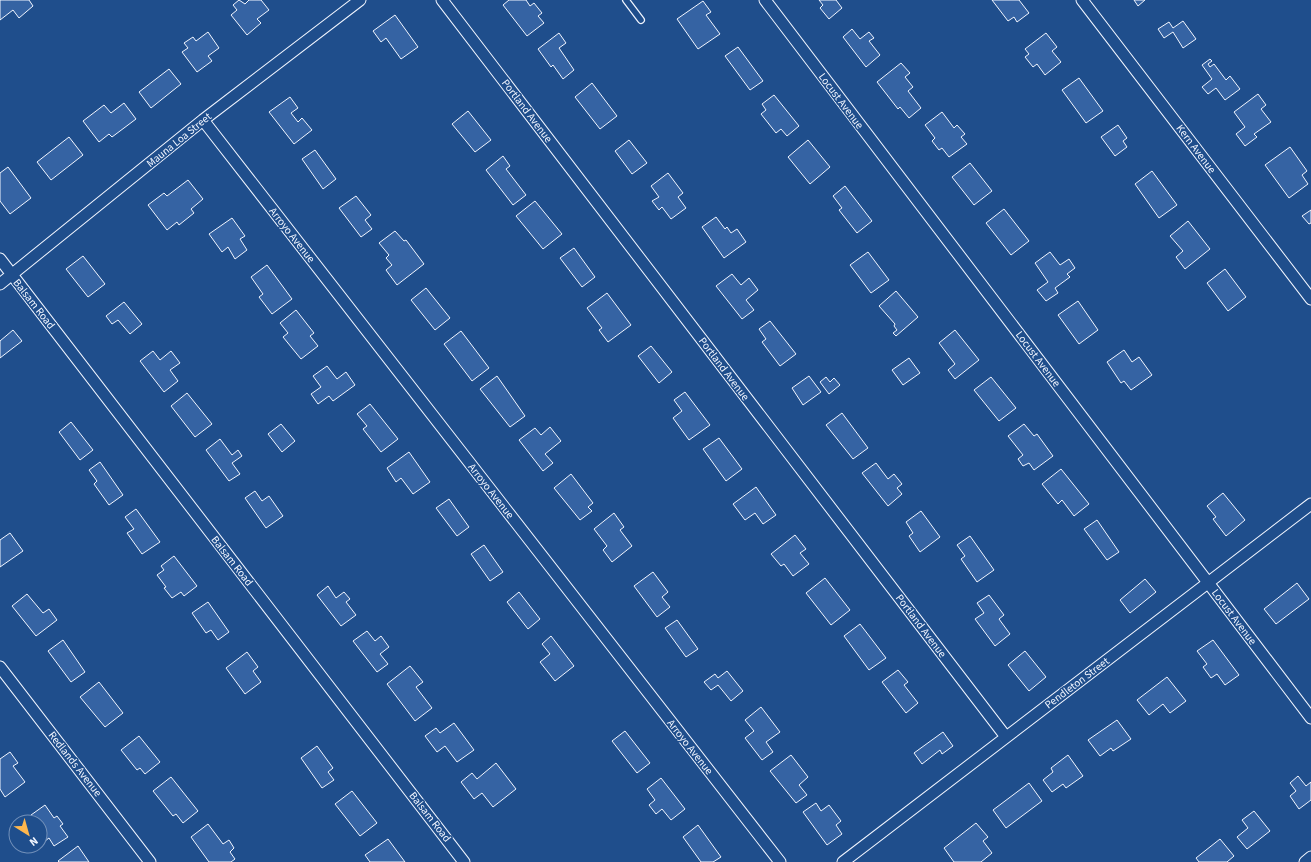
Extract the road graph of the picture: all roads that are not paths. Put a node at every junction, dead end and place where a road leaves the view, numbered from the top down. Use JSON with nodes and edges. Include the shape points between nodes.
{"nodes":[{"id":1,"x":360,"y":0,"type":"edge"},
{"id":2,"x":442,"y":0,"type":"edge"},
{"id":3,"x":626,"y":0,"type":"edge"},
{"id":4,"x":765,"y":0,"type":"edge"},
{"id":5,"x":1082,"y":0,"type":"edge"},
{"id":6,"x":641,"y":20,"type":"dead end"},
{"id":7,"x":203,"y":120,"type":"junction"},
{"id":8,"x":0,"y":259,"type":"edge"},
{"id":9,"x":12,"y":275,"type":"junction"},
{"id":10,"x":0,"y":284,"type":"edge"},
{"id":11,"x":1311,"y":299,"type":"edge"},
{"id":12,"x":1311,"y":504,"type":"edge"},
{"id":13,"x":1208,"y":583,"type":"junction"},
{"id":14,"x":0,"y":667,"type":"edge"},
{"id":15,"x":1311,"y":718,"type":"edge"},
{"id":16,"x":1006,"y":737,"type":"junction"},
{"id":17,"x":1311,"y":857,"type":"edge"},
{"id":18,"x":150,"y":862,"type":"edge"},
{"id":19,"x":464,"y":862,"type":"edge"},
{"id":20,"x":780,"y":862,"type":"edge"},
{"id":21,"x":843,"y":862,"type":"edge"},
{"id":22,"x":1304,"y":862,"type":"edge"}],
"edges":[{"from":1,"to":7,"type":"street","name":"Mauna Loa Street"},
{"from":2,"to":16,"type":"street","name":"Portland Avenue"},
{"from":3,"to":6,"type":"lane"},
{"from":4,"to":13,"type":"street","name":"Locust Avenue"},
{"from":5,"to":11,"type":"street","name":"Kern Avenue"},
{"from":7,"to":9,"type":"street","name":"Mauna Loa Street"},
{"from":7,"to":20,"type":"street","name":"Arroyo Avenue"},
{"from":8,"to":9,"type":"street","name":"Balsam Road"},
{"from":9,"to":10,"type":"street","name":"Mauna Loa Street"},
{"from":9,"to":19,"type":"street","name":"Balsam Road"},
{"from":12,"to":13,"type":"street","name":"Pendleton Street"},
{"from":13,"to":15,"type":"street","name":"Locust Avenue"},
{"from":13,"to":16,"type":"street","name":"Pendleton Street"},
{"from":14,"to":18,"type":"street","name":"Redlands Avenue"},
{"from":16,"to":21,"type":"street","name":"Pendleton Street"},
{"from":17,"to":22,"type":"street"}]}
